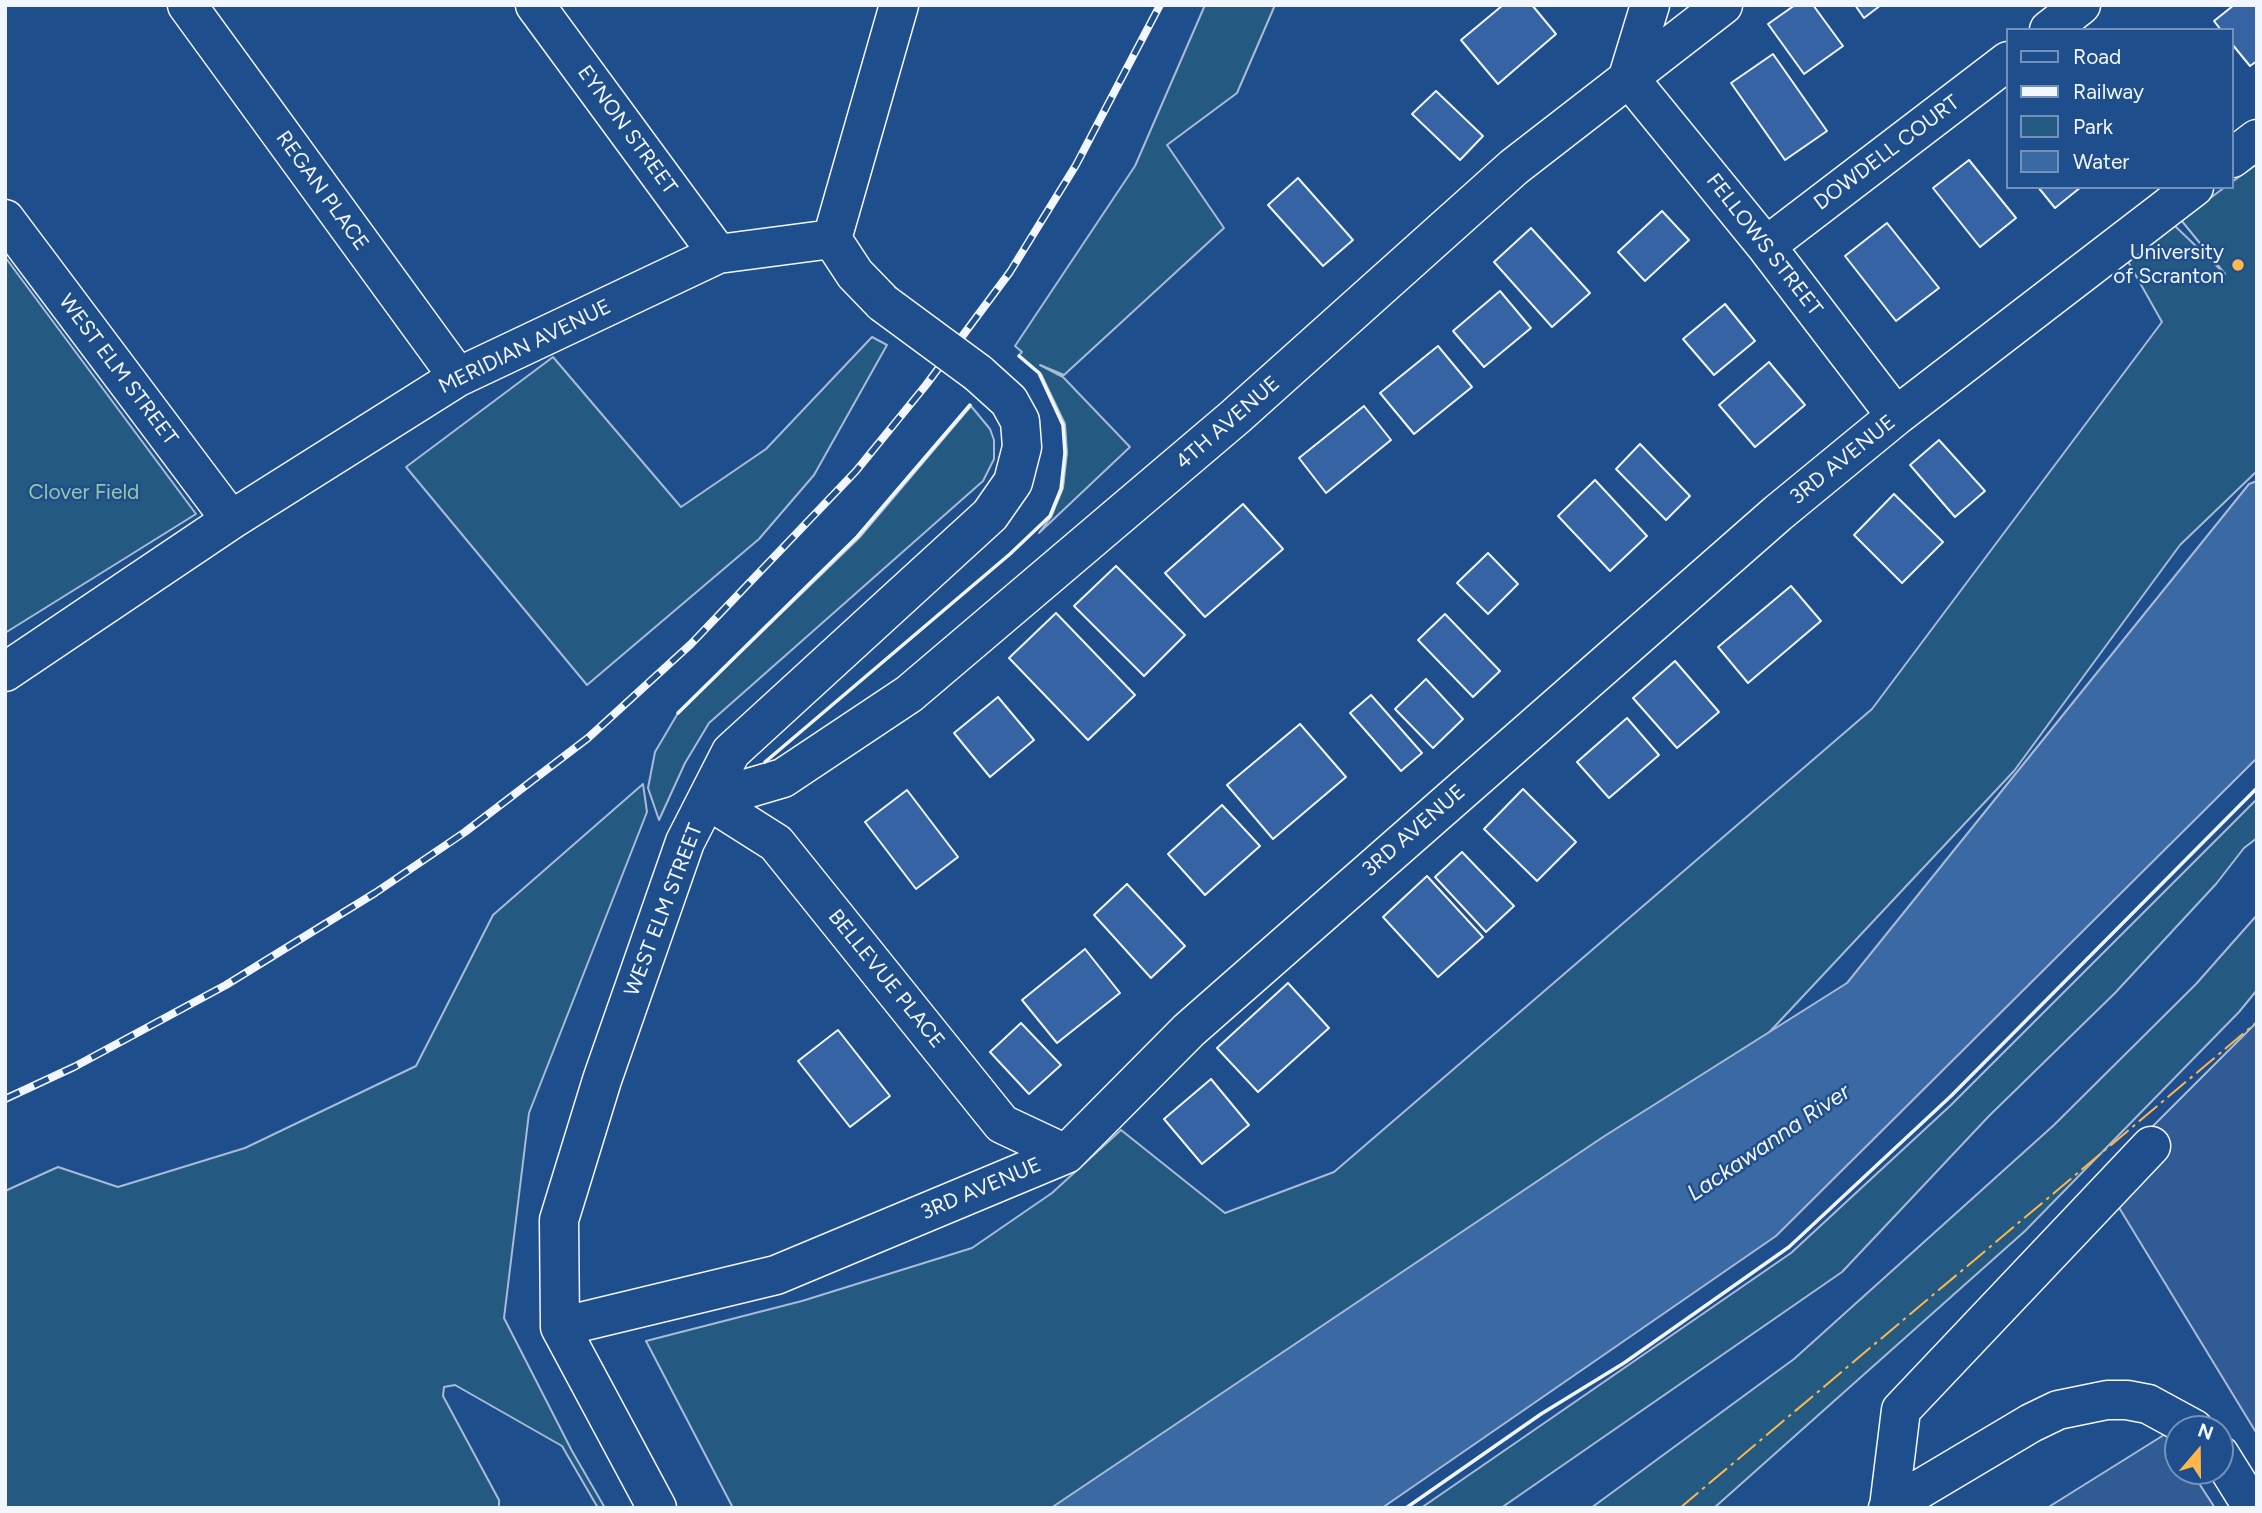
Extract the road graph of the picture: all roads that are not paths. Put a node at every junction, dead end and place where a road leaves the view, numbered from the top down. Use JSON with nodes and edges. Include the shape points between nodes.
{"nodes":[{"id":1,"x":187,"y":5,"type":"edge"},
{"id":2,"x":536,"y":5,"type":"edge"},
{"id":3,"x":899,"y":5,"type":"edge"},
{"id":4,"x":1650,"y":5,"type":"edge"},
{"id":5,"x":1723,"y":5,"type":"edge"},
{"id":6,"x":2081,"y":5,"type":"edge"},
{"id":7,"x":2052,"y":28,"type":"edge"},
{"id":8,"x":2007,"y":62,"type":"edge"},
{"id":9,"x":1628,"y":77,"type":"junction"},
{"id":10,"x":2257,"y":139,"type":"edge"},
{"id":11,"x":2234,"y":156,"type":"edge"},
{"id":12,"x":2191,"y":189,"type":"edge"},
{"id":13,"x":5,"y":219,"type":"edge"},
{"id":14,"x":832,"y":239,"type":"junction"},
{"id":15,"x":1766,"y":246,"type":"junction"},
{"id":16,"x":718,"y":254,"type":"junction"},
{"id":17,"x":457,"y":377,"type":"junction"},
{"id":18,"x":1896,"y":416,"type":"junction"},
{"id":19,"x":231,"y":520,"type":"junction"},
{"id":20,"x":5,"y":672,"type":"edge"},
{"id":21,"x":708,"y":800,"type":"junction"},
{"id":22,"x":2151,"y":1146,"type":"dead end"},
{"id":23,"x":1066,"y":1154,"type":"junction"},
{"id":24,"x":560,"y":1327,"type":"junction"},
{"id":25,"x":2168,"y":1415,"type":"edge"},
{"id":26,"x":2234,"y":1477,"type":"edge"},
{"id":27,"x":1888,"y":1507,"type":"edge"},
{"id":28,"x":657,"y":1508,"type":"edge"},
{"id":29,"x":2253,"y":1508,"type":"edge"}],
"edges":[{"from":1,"to":17,"type":"street","name":"REGAN PLACE"},
{"from":2,"to":16,"type":"street","name":"EYNON STREET"},
{"from":3,"to":14,"type":"street"},
{"from":4,"to":9,"type":"street"},
{"from":5,"to":9,"type":"street","name":"4TH AVENUE"},
{"from":6,"to":7,"type":"street"},
{"from":8,"to":15,"type":"street","name":"DOWDELL COURT"},
{"from":9,"to":15,"type":"street","name":"FELLOWS STREET"},
{"from":9,"to":21,"type":"street","name":"4TH AVENUE","via":[[1514,167],[1235,417],[909,694],[783,778]]},
{"from":10,"to":11,"type":"street"},
{"from":12,"to":18,"type":"street","name":"3RD AVENUE"},
{"from":13,"to":19,"type":"street","name":"WEST ELM STREET"},
{"from":14,"to":16,"type":"street","name":"MERIDIAN AVENUE"},
{"from":14,"to":21,"type":"street","name":"WEST ELM STREET","bridge":true,"via":[[855,274],[883,303],[1009,401],[1020,421],[1022,447],[1013,482],[990,515],[731,752]]},
{"from":15,"to":18,"type":"street","name":"FELLOWS STREET"},
{"from":16,"to":17,"type":"street","name":"MERIDIAN AVENUE"},
{"from":17,"to":19,"type":"street","name":"MERIDIAN AVENUE"},
{"from":18,"to":23,"type":"street","name":"3RD AVENUE","via":[[1768,522],[1189,1030]]},
{"from":19,"to":20,"type":"street","name":"MERIDIAN AVENUE"},
{"from":21,"to":23,"type":"street","name":"BELLEVUE PLACE","via":[[776,843],[1002,1124]]},
{"from":21,"to":24,"type":"street","name":"WEST ELM STREET","via":[[685,842],[559,1220]]},
{"from":22,"to":27,"type":"street","via":[[1900,1410]]},
{"from":23,"to":24,"type":"street","name":"3RD AVENUE","via":[[776,1275]]},
{"from":24,"to":28,"type":"street","name":"WEST ELM STREET"},
{"from":25,"to":27,"type":"street","via":[[2148,1404],[2107,1400],[2058,1410]]},
{"from":26,"to":29,"type":"street"}]}
